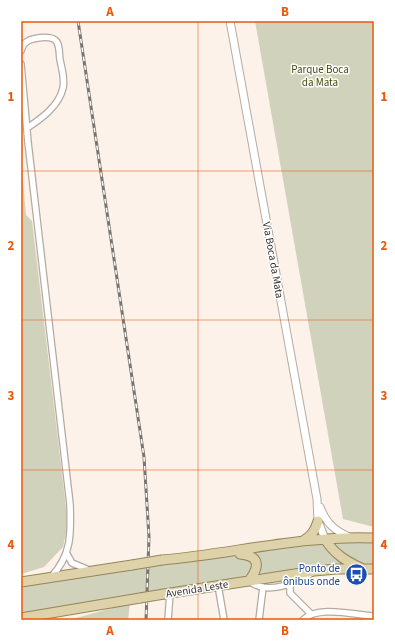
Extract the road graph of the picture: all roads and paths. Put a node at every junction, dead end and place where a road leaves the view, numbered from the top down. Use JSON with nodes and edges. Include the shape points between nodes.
{"nodes":[{"id":1,"x":230,"y":21,"type":"edge"},
{"id":2,"x":21,"y":51,"type":"edge"},
{"id":3,"x":21,"y":64,"type":"edge"},
{"id":4,"x":27,"y":128,"type":"junction"},
{"id":5,"x":317,"y":499,"type":"junction"},
{"id":6,"x":318,"y":521,"type":"junction"},
{"id":7,"x":349,"y":537,"type":"junction"},
{"id":8,"x":374,"y":538,"type":"edge"},
{"id":9,"x":325,"y":539,"type":"junction"},
{"id":10,"x":302,"y":542,"type":"junction"},
{"id":11,"x":224,"y":552,"type":"junction"},
{"id":12,"x":67,"y":554,"type":"junction"},
{"id":13,"x":362,"y":568,"type":"junction"},
{"id":14,"x":374,"y":569,"type":"edge"},
{"id":15,"x":93,"y":571,"type":"junction"},
{"id":16,"x":314,"y":571,"type":"junction"},
{"id":17,"x":51,"y":577,"type":"junction"},
{"id":18,"x":250,"y":581,"type":"junction"},
{"id":19,"x":23,"y":583,"type":"edge"},
{"id":20,"x":218,"y":585,"type":"junction"},
{"id":21,"x":290,"y":585,"type":"junction"},
{"id":22,"x":263,"y":588,"type":"junction"},
{"id":23,"x":167,"y":593,"type":"junction"},
{"id":24,"x":21,"y":611,"type":"edge"},
{"id":25,"x":310,"y":614,"type":"junction"},
{"id":26,"x":31,"y":615,"type":"junction"},
{"id":27,"x":374,"y":616,"type":"edge"},
{"id":28,"x":21,"y":618,"type":"edge"},
{"id":29,"x":168,"y":620,"type":"edge"},
{"id":30,"x":224,"y":620,"type":"edge"},
{"id":31,"x":259,"y":620,"type":"edge"},
{"id":32,"x":303,"y":620,"type":"edge"}],
"edges":[{"from":1,"to":5,"type":"street","name":"Via Boca da Mata"},
{"from":2,"to":4,"type":"street","via":[[29,40],[53,38],[58,43],[63,79],[61,94],[54,105],[44,117]]},
{"from":3,"to":4,"type":"street"},
{"from":4,"to":12,"type":"street","via":[[70,504]]},
{"from":5,"to":6,"type":"street","name":"Via Boca da Mata"},
{"from":5,"to":7,"type":"street","name":"Via Boca da Mata","via":[[326,522],[334,530]]},
{"from":6,"to":9,"type":"street","name":"Via Boca da Mata"},
{"from":6,"to":10,"type":"main road","via":[[316,530]]},
{"from":7,"to":8,"type":"main road"},
{"from":7,"to":9,"type":"main road"},
{"from":9,"to":10,"type":"main road"},
{"from":9,"to":13,"type":"main road","via":[[330,548],[340,556]]},
{"from":10,"to":11,"type":"main road"},
{"from":11,"to":15,"type":"main road","bridge":true},
{"from":11,"to":18,"type":"main road","via":[[253,557],[256,566]]},
{"from":12,"to":15,"type":"street","via":[[72,563]]},
{"from":12,"to":17,"type":"street"},
{"from":13,"to":14,"type":"main road","name":"Avenida Leste"},
{"from":13,"to":16,"type":"main road","name":"Avenida Leste"},
{"from":15,"to":17,"type":"main road"},
{"from":16,"to":18,"type":"main road","name":"Avenida Leste"},
{"from":16,"to":21,"type":"street"},
{"from":17,"to":19,"type":"main road"},
{"from":18,"to":20,"type":"main road","name":"Avenida Leste"},
{"from":18,"to":22,"type":"street"},
{"from":20,"to":23,"type":"main road","name":"Avenida Leste"},
{"from":20,"to":30,"type":"street"},
{"from":21,"to":22,"type":"street"},
{"from":21,"to":25,"type":"street","via":[[290,593]]},
{"from":22,"to":31,"type":"street"},
{"from":23,"to":26,"type":"main road","name":"Avenida Leste","bridge":true},
{"from":23,"to":29,"type":"street"},
{"from":24,"to":26,"type":"main road"},
{"from":25,"to":27,"type":"street","via":[[331,612]]},
{"from":25,"to":32,"type":"street"},
{"from":26,"to":28,"type":"main road","name":"Avenida Leste"}]}
